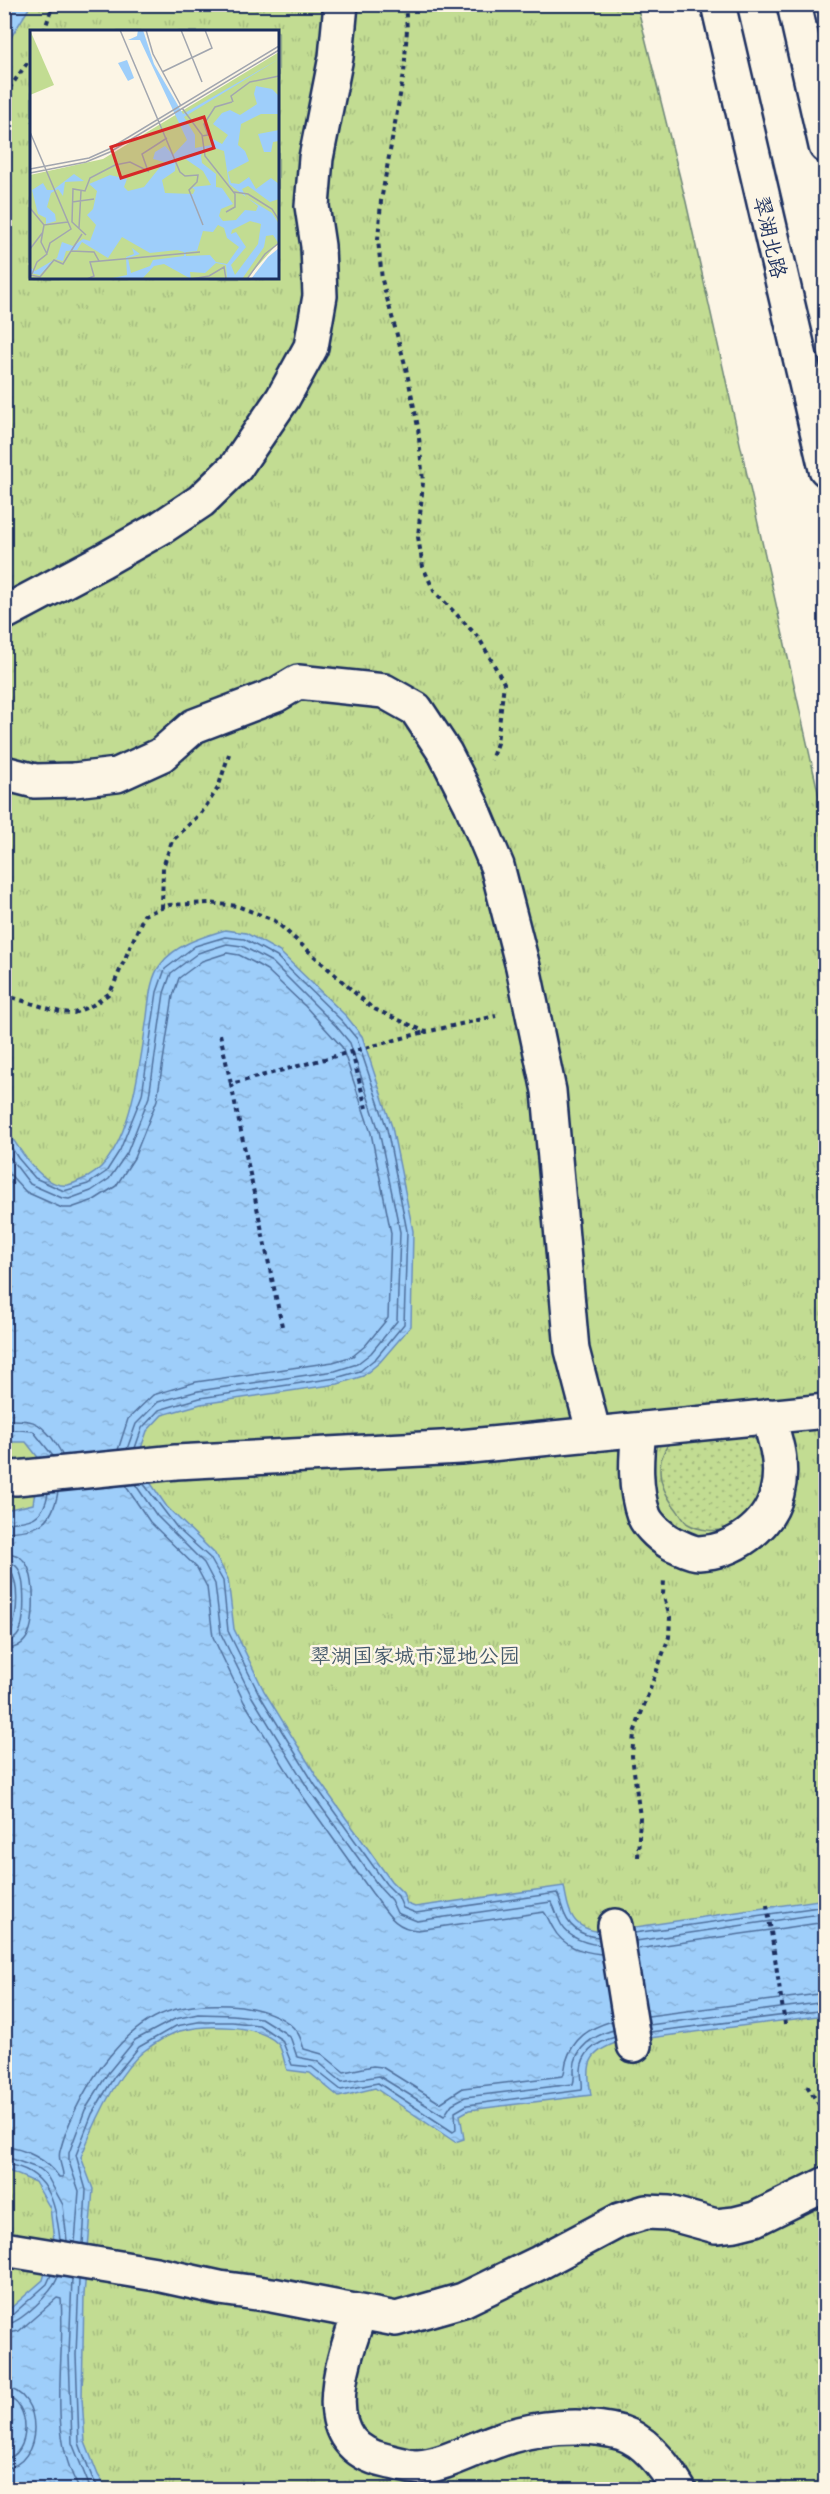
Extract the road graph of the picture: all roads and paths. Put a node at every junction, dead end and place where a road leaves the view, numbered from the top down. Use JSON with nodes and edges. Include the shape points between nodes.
{"nodes":[{"id":1,"x":53,"y":4,"type":"edge"},
{"id":2,"x":341,"y":4,"type":"edge"},
{"id":3,"x":405,"y":4,"type":"edge"},
{"id":4,"x":718,"y":4,"type":"edge"},
{"id":5,"x":794,"y":4,"type":"edge"},
{"id":6,"x":45,"y":30,"type":"edge"},
{"id":7,"x":30,"y":59,"type":"edge"},
{"id":8,"x":4,"y":96,"type":"edge"},
{"id":9,"x":825,"y":146,"type":"edge"},
{"id":10,"x":825,"y":469,"type":"edge"},
{"id":11,"x":4,"y":613,"type":"edge"},
{"id":12,"x":235,"y":711,"type":"junction"},
{"id":13,"x":4,"y":773,"type":"edge"},
{"id":14,"x":471,"y":804,"type":"junction"},
{"id":15,"x":162,"y":908,"type":"junction"},
{"id":16,"x":4,"y":995,"type":"edge"},
{"id":17,"x":531,"y":1007,"type":"junction"},
{"id":18,"x":426,"y":1032,"type":"junction"},
{"id":19,"x":220,"y":1034,"type":"dead end"},
{"id":20,"x":352,"y":1052,"type":"junction"},
{"id":21,"x":231,"y":1084,"type":"junction"},
{"id":22,"x":366,"y":1108,"type":"dead end"},
{"id":23,"x":282,"y":1326,"type":"dead end"},
{"id":24,"x":825,"y":1411,"type":"edge"},
{"id":25,"x":768,"y":1416,"type":"junction"},
{"id":26,"x":639,"y":1430,"type":"junction"},
{"id":27,"x":594,"y":1434,"type":"junction"},
{"id":28,"x":10,"y":1478,"type":"edge"},
{"id":29,"x":669,"y":1542,"type":"junction"},
{"id":30,"x":639,"y":1857,"type":"dead end"},
{"id":31,"x":767,"y":1905,"type":"dead end"},
{"id":32,"x":615,"y":1926,"type":"dead end"},
{"id":33,"x":785,"y":2024,"type":"dead end"},
{"id":34,"x":634,"y":2045,"type":"dead end"},
{"id":35,"x":807,"y":2086,"type":"dead end"},
{"id":36,"x":825,"y":2115,"type":"edge"},
{"id":37,"x":825,"y":2184,"type":"edge"},
{"id":38,"x":8,"y":2249,"type":"edge"},
{"id":39,"x":360,"y":2312,"type":"junction"},
{"id":40,"x":679,"y":2490,"type":"edge"}],
"edges":[{"from":1,"to":6,"type":"path"},
{"from":2,"to":11,"type":"street","via":[[312,206],[320,296],[311,347],[283,398],[236,466],[201,501],[122,550]]},
{"from":3,"to":14,"type":"path","via":[[404,73],[388,154],[378,240],[382,280],[418,427],[423,482],[418,537],[423,567],[434,591],[479,638],[504,683],[497,743],[485,779]]},
{"from":4,"to":10,"type":"street","name":"翠湖北路"},
{"from":5,"to":9,"type":"street"},
{"from":7,"to":8,"type":"path"},
{"from":12,"to":13,"type":"street","via":[[194,726],[161,755],[117,775],[35,782]]},
{"from":12,"to":14,"type":"street","via":[[298,682],[384,691],[416,709],[445,753]]},
{"from":12,"to":15,"type":"path","via":[[231,746],[218,788],[202,812],[172,841],[163,867]]},
{"from":14,"to":17,"type":"street","via":[[497,866]]},
{"from":15,"to":16,"type":"path","via":[[144,915],[111,993],[93,1005],[74,1013],[60,1012]]},
{"from":15,"to":18,"type":"path","via":[[209,903],[237,906],[274,920],[372,1008]]},
{"from":17,"to":18,"type":"path"},
{"from":17,"to":27,"type":"street","via":[[549,1091],[572,1350]]},
{"from":18,"to":20,"type":"path"},
{"from":19,"to":21,"type":"path"},
{"from":20,"to":21,"type":"path"},
{"from":20,"to":22,"type":"path"},
{"from":21,"to":23,"type":"path"},
{"from":24,"to":25,"type":"street"},
{"from":25,"to":26,"type":"street"},
{"from":25,"to":29,"type":"street","via":[[780,1457],[780,1473],[777,1494],[766,1517],[727,1549],[696,1553]]},
{"from":26,"to":27,"type":"street"},
{"from":26,"to":29,"type":"street","via":[[636,1463],[645,1518]]},
{"from":27,"to":28,"type":"street","via":[[460,1447],[176,1462]]},
{"from":29,"to":30,"type":"path","via":[[663,1593],[670,1617],[669,1637],[634,1733]]},
{"from":31,"to":33,"type":"path"},
{"from":32,"to":34,"type":"street"},
{"from":35,"to":36,"type":"path"},
{"from":37,"to":39,"type":"street","via":[[755,2219],[735,2224],[716,2226],[669,2213],[646,2212],[620,2220],[463,2300],[396,2319]]},
{"from":38,"to":39,"type":"street"},
{"from":39,"to":40,"type":"street","via":[[341,2365],[337,2405],[341,2427],[354,2446],[377,2459],[418,2467],[460,2456],[497,2440],[582,2427],[623,2434],[651,2452]]}]}
